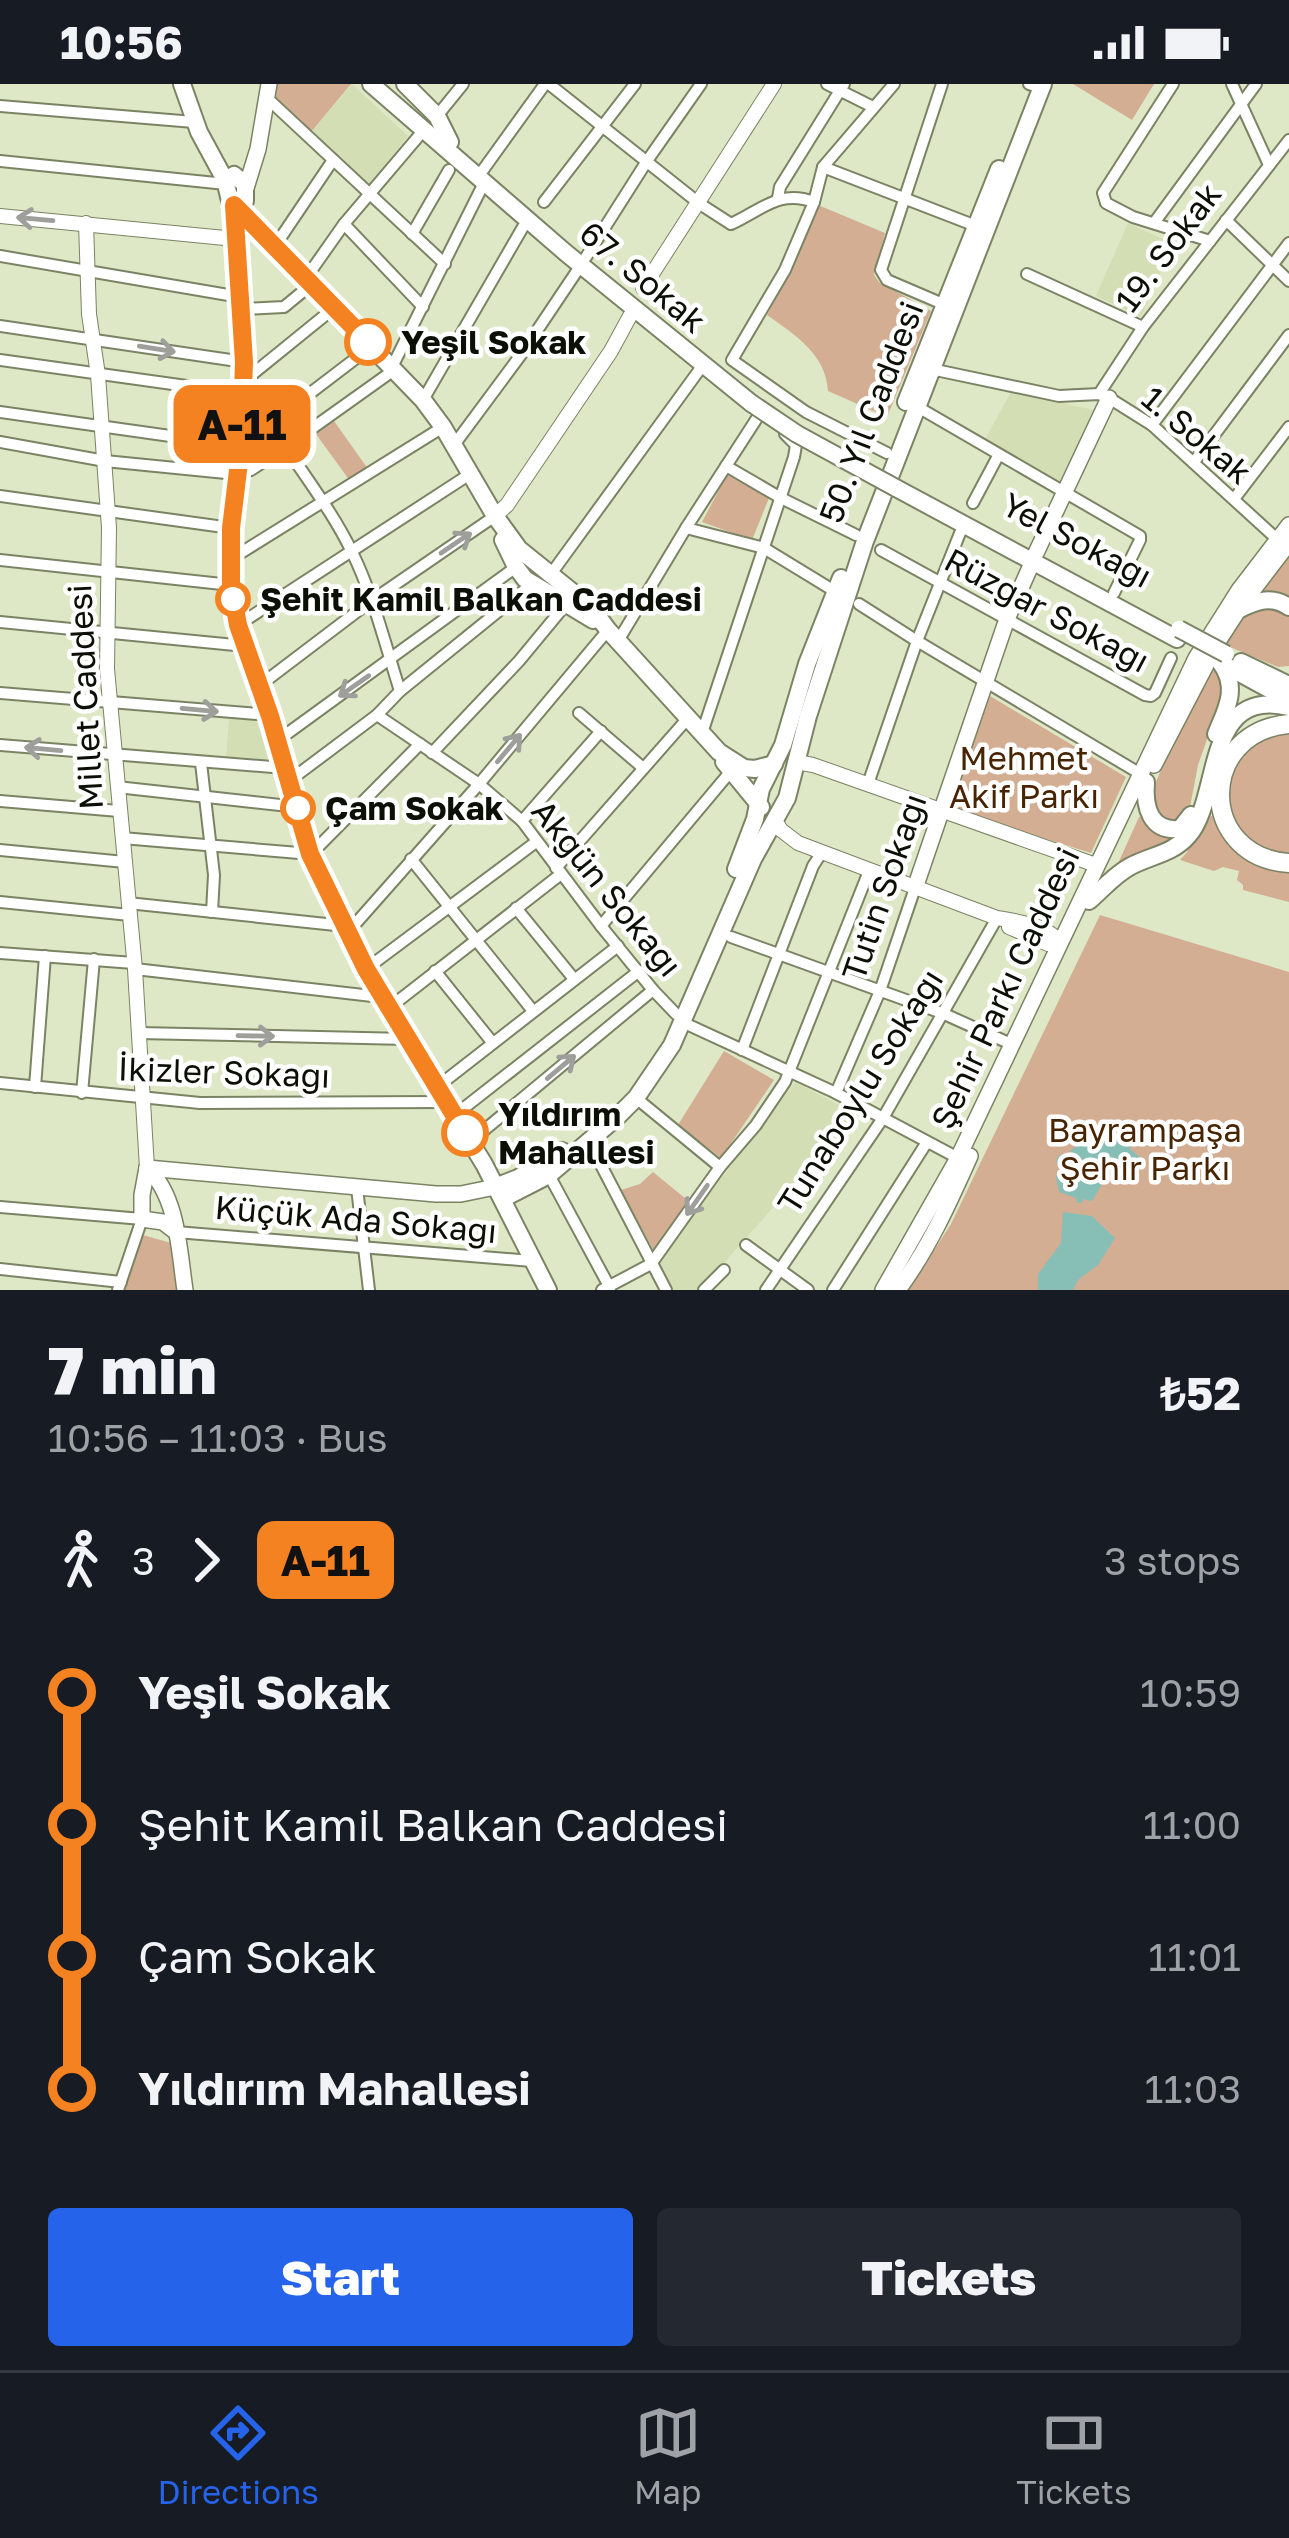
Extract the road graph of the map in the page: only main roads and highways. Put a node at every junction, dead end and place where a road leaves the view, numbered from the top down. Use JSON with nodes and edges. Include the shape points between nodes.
{"nodes":[{"id":1,"x":182,"y":84,"type":"edge"},
{"id":2,"x":358,"y":84,"type":"edge"},
{"id":3,"x":371,"y":84,"type":"edge"},
{"id":4,"x":387,"y":84,"type":"edge"},
{"id":5,"x":405,"y":84,"type":"edge"},
{"id":6,"x":1031,"y":84,"type":"edge"},
{"id":7,"x":1043,"y":84,"type":"edge"},
{"id":8,"x":266,"y":89,"type":"edge"},
{"id":9,"x":423,"y":131,"type":"junction"},
{"id":10,"x":450,"y":142,"type":"junction"},
{"id":11,"x":483,"y":177,"type":"junction"},
{"id":12,"x":233,"y":182,"type":"junction"},
{"id":13,"x":236,"y":207,"type":"junction"},
{"id":14,"x":1104,"y":396,"type":"road end"},
{"id":15,"x":898,"y":484,"type":"joint"},
{"id":16,"x":1289,"y":525,"type":"edge"},
{"id":17,"x":1283,"y":547,"type":"edge"},
{"id":18,"x":1034,"y":558,"type":"junction"},
{"id":19,"x":533,"y":576,"type":"junction"},
{"id":20,"x":1289,"y":607,"type":"edge"},
{"id":21,"x":1238,"y":610,"type":"junction"},
{"id":22,"x":1178,"y":634,"type":"junction"},
{"id":23,"x":613,"y":635,"type":"junction"},
{"id":24,"x":1223,"y":658,"type":"junction"},
{"id":25,"x":1289,"y":672,"type":"edge"},
{"id":26,"x":1289,"y":685,"type":"edge"},
{"id":27,"x":1289,"y":704,"type":"edge"},
{"id":28,"x":1289,"y":724,"type":"edge"},
{"id":29,"x":702,"y":733,"type":"junction"},
{"id":30,"x":796,"y":763,"type":"junction"},
{"id":31,"x":773,"y":764,"type":"junction"},
{"id":32,"x":1143,"y":778,"type":"junction"},
{"id":33,"x":758,"y":804,"type":"junction"},
{"id":34,"x":776,"y":820,"type":"junction"},
{"id":35,"x":1289,"y":863,"type":"edge"},
{"id":36,"x":915,"y":888,"type":"road end"},
{"id":37,"x":1089,"y":902,"type":"junction"},
{"id":38,"x":1064,"y":944,"type":"junction"},
{"id":39,"x":679,"y":1018,"type":"junction"},
{"id":40,"x":484,"y":1164,"type":"junction"},
{"id":41,"x":147,"y":1168,"type":"junction"},
{"id":42,"x":183,"y":1170,"type":"junction"},
{"id":43,"x":544,"y":1170,"type":"junction"},
{"id":44,"x":162,"y":1186,"type":"junction"},
{"id":45,"x":498,"y":1193,"type":"junction"},
{"id":46,"x":170,"y":1209,"type":"junction"},
{"id":47,"x":149,"y":1220,"type":"junction"},
{"id":48,"x":176,"y":1232,"type":"junction"},
{"id":49,"x":185,"y":1290,"type":"edge"},
{"id":50,"x":548,"y":1290,"type":"edge"},
{"id":51,"x":883,"y":1290,"type":"edge"},
{"id":52,"x":898,"y":1290,"type":"edge"}],
"edges":[{"from":1,"to":12,"type":"main road","via":[[194,122]]},
{"from":2,"to":9,"type":"main road","via":[[411,132]]},
{"from":3,"to":9,"type":"main road","name":"67. Sokak"},
{"from":4,"to":10,"type":"main road","name":"67. Sokak"},
{"from":5,"to":10,"type":"main road"},
{"from":6,"to":31,"type":"main road","name":"50. Yıl Caddesi"},
{"from":7,"to":30,"type":"main road","name":"50. Yıl Caddesi","via":[[865,541]]},
{"from":8,"to":12,"type":"main road"},
{"from":9,"to":11,"type":"main road","name":"67. Sokak"},
{"from":10,"to":11,"type":"main road","name":"67. Sokak"},
{"from":11,"to":15,"type":"main road","name":"67. Sokak","bridge":true,"via":[[756,404],[797,434]]},
{"from":12,"to":13,"type":"main road"},
{"from":13,"to":19,"type":"main road","via":[[423,400]]},
{"from":13,"to":40,"type":"main road","via":[[244,379],[231,528],[238,625],[310,854],[385,1003]]},
{"from":14,"to":18,"type":"main road","name":"19. Sokak"},
{"from":15,"to":18,"type":"main road","name":"Yel Sokağı"},
{"from":16,"to":17,"type":"main road","name":"Şehir Parkı Caddesi"},
{"from":17,"to":21,"type":"main road","name":"Şehir Parkı Caddesi"},
{"from":17,"to":32,"type":"main road","name":"Şehir Parkı Caddesi","via":[[1239,590],[1204,644]]},
{"from":18,"to":22,"type":"main road","name":"Yel Sokağı"},
{"from":18,"to":22,"type":"main road","name":"Yel Sokağı","via":[[1114,593]]},
{"from":18,"to":36,"type":"main road","name":"Tutin Sokağı"},
{"from":19,"to":23,"type":"main road"},
{"from":19,"to":23,"type":"main road","via":[[591,607]]},
{"from":20,"to":21,"type":"main road","via":[[1266,600]]},
{"from":21,"to":32,"type":"main road","name":"Şehir Parkı Caddesi"},
{"from":22,"to":24,"type":"main road","name":"Yel Sokağı"},
{"from":23,"to":29,"type":"main road"},
{"from":24,"to":25,"type":"main road"},
{"from":24,"to":26,"type":"main road"},
{"from":24,"to":27,"type":"main road"},
{"from":24,"to":32,"type":"main road","via":[[1231,698],[1185,826],[1170,830],[1151,819]]},
{"from":27,"to":37,"type":"main road","via":[[1263,704],[1234,721],[1186,839],[1129,867]]},
{"from":28,"to":35,"type":"highway","via":[[1255,733],[1237,748],[1220,796],[1239,843]]},
{"from":29,"to":31,"type":"main road","via":[[744,768]]},
{"from":29,"to":33,"type":"main road"},
{"from":30,"to":31,"type":"main road"},
{"from":30,"to":34,"type":"main road","name":"50. Yıl Caddesi"},
{"from":31,"to":33,"type":"main road","name":"50. Yıl Caddesi"},
{"from":32,"to":37,"type":"main road","name":"Şehir Parkı Caddesi"},
{"from":32,"to":38,"type":"main road","name":"Şehir Parkı Caddesi"},
{"from":33,"to":34,"type":"main road"},
{"from":33,"to":39,"type":"main road","name":"50. Yıl Caddesi"},
{"from":34,"to":39,"type":"main road","name":"50. Yıl Caddesi"},
{"from":37,"to":38,"type":"main road","name":"Şehir Parkı Caddesi"},
{"from":38,"to":51,"type":"main road","name":"Şehir Parkı Caddesi"},
{"from":38,"to":52,"type":"main road","name":"Şehir Parkı Caddesi","via":[[936,1231]]},
{"from":39,"to":43,"type":"main road","via":[[626,1094]]},
{"from":39,"to":43,"type":"main road","via":[[672,1045],[636,1098]]},
{"from":40,"to":43,"type":"main road"},
{"from":40,"to":45,"type":"main road"},
{"from":41,"to":42,"type":"main road"},
{"from":41,"to":44,"type":"main road"},
{"from":41,"to":47,"type":"main road","via":[[142,1195]]},
{"from":42,"to":44,"type":"main road"},
{"from":42,"to":45,"type":"main road","via":[[469,1201]]},
{"from":43,"to":45,"type":"main road"},
{"from":44,"to":46,"type":"main road"},
{"from":45,"to":50,"type":"main road"},
{"from":46,"to":47,"type":"main road"},
{"from":46,"to":48,"type":"main road"},
{"from":47,"to":48,"type":"main road"},
{"from":48,"to":49,"type":"main road"}]}
